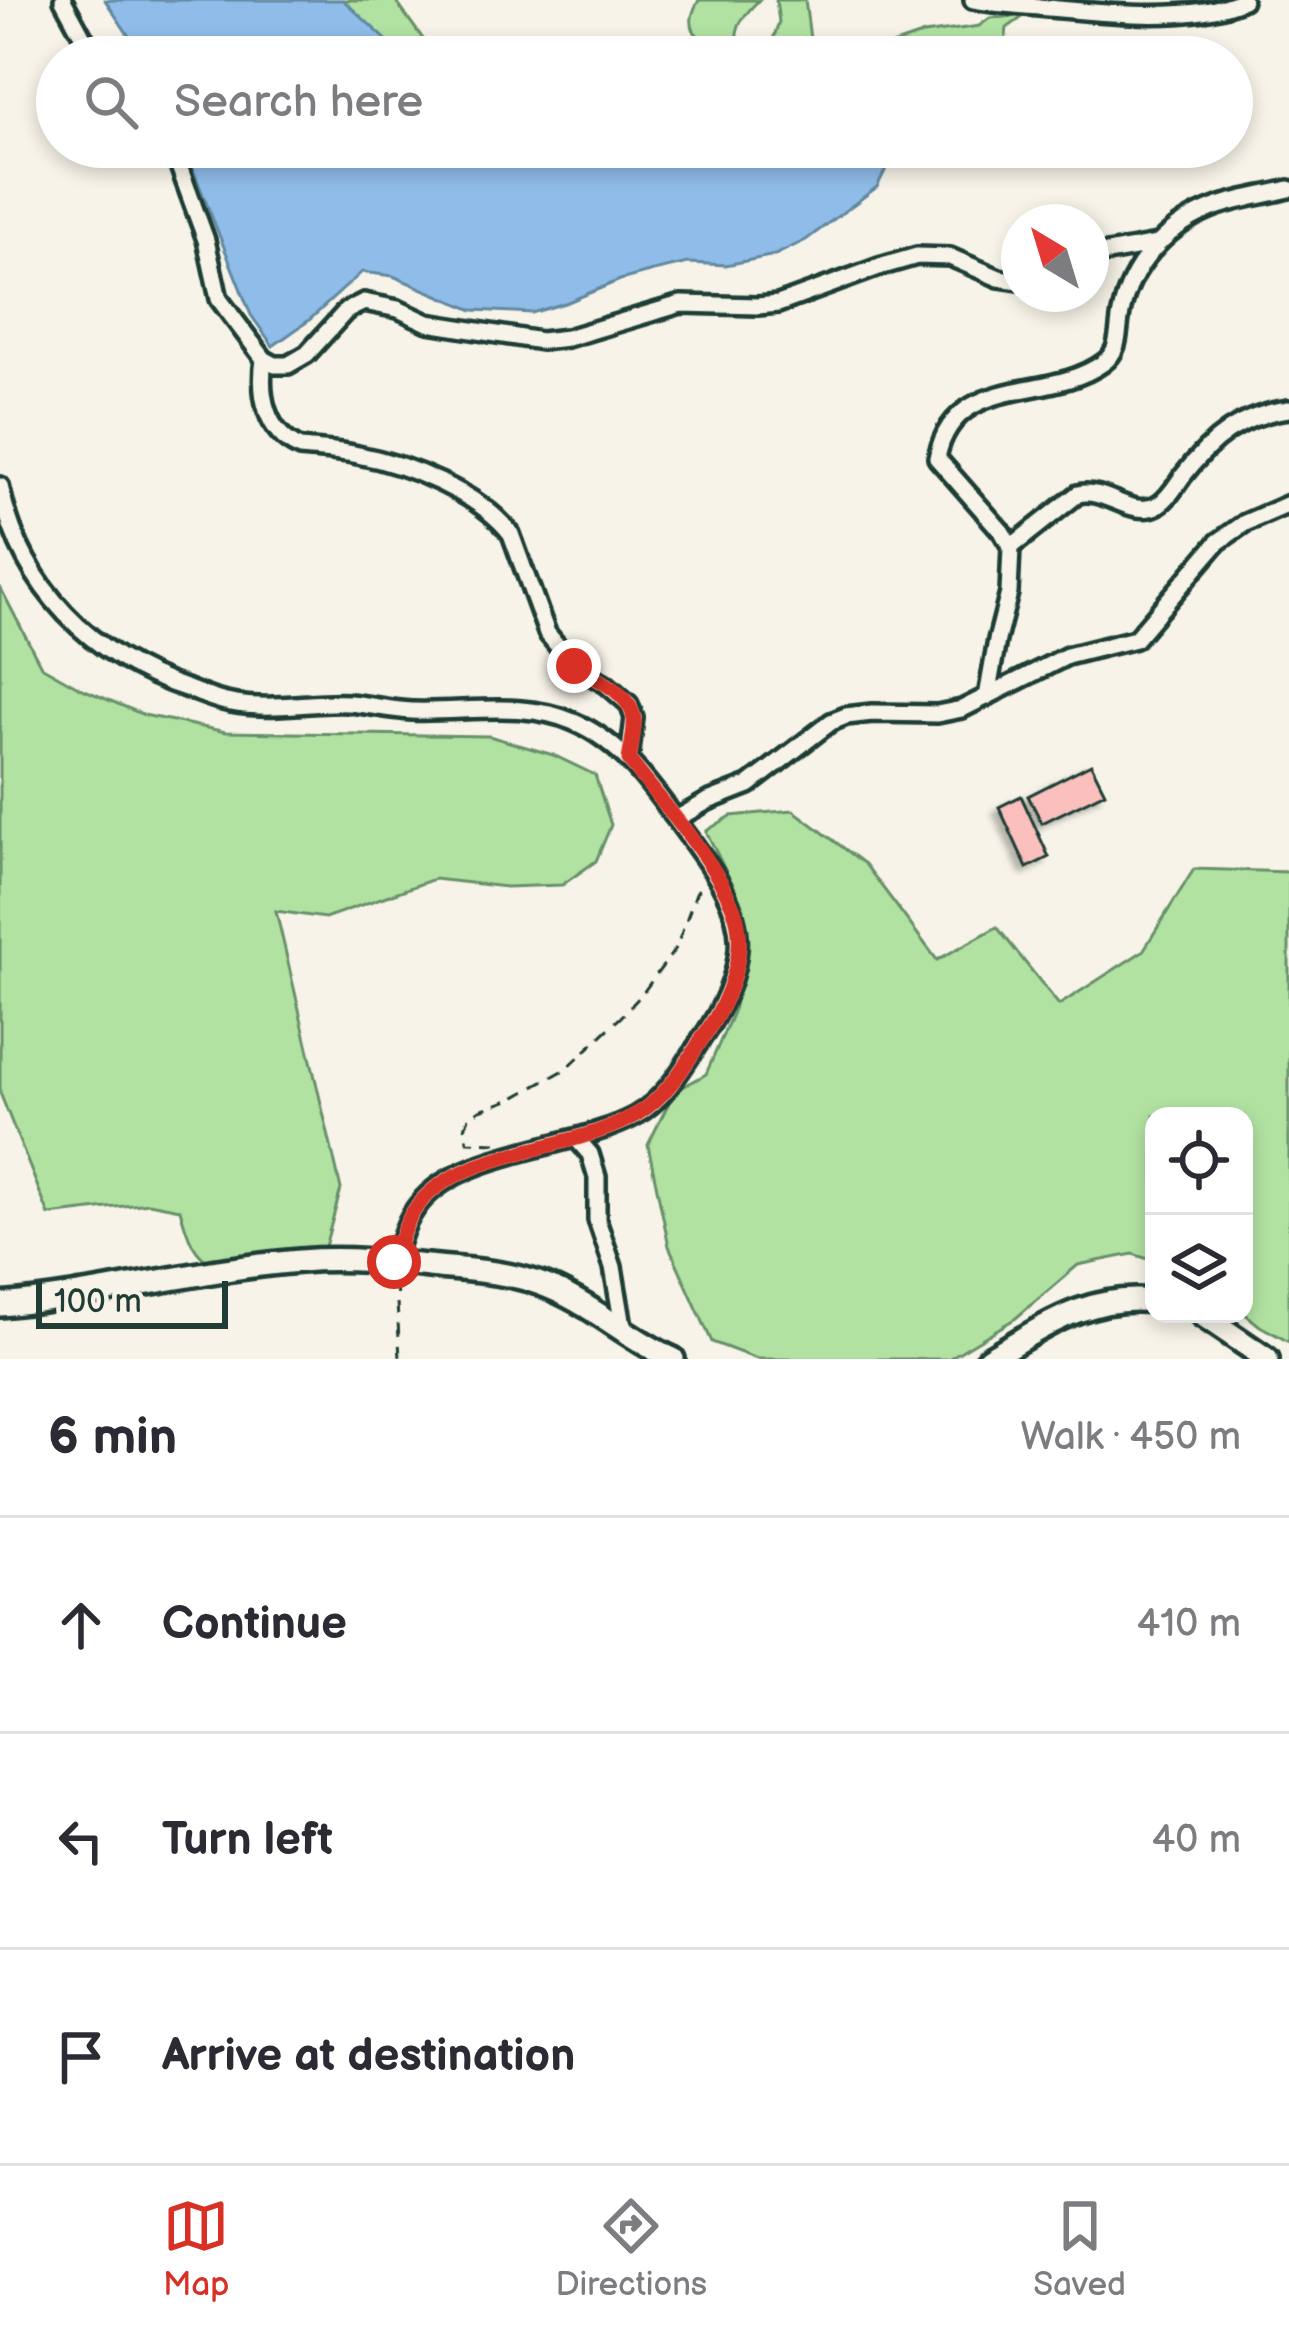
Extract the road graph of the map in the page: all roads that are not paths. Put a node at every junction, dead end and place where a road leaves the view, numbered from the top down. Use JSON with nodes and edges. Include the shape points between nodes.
{"nodes":[{"id":1,"x":63,"y":0,"type":"edge"},
{"id":2,"x":973,"y":0,"type":"edge"},
{"id":3,"x":1244,"y":0,"type":"edge"},
{"id":4,"x":82,"y":36,"type":"edge"},
{"id":5,"x":180,"y":168,"type":"edge"},
{"id":6,"x":1289,"y":189,"type":"edge"},
{"id":7,"x":1157,"y":244,"type":"junction"},
{"id":8,"x":1109,"y":253,"type":"edge"},
{"id":9,"x":1001,"y":278,"type":"edge"},
{"id":10,"x":264,"y":359,"type":"junction"},
{"id":11,"x":1289,"y":409,"type":"edge"},
{"id":12,"x":0,"y":486,"type":"edge"},
{"id":13,"x":1289,"y":504,"type":"edge"},
{"id":14,"x":1011,"y":548,"type":"junction"},
{"id":15,"x":987,"y":697,"type":"junction"},
{"id":16,"x":629,"y":760,"type":"junction"},
{"id":17,"x":676,"y":819,"type":"junction"},
{"id":18,"x":576,"y":1138,"type":"junction"},
{"id":19,"x":394,"y":1262,"type":"junction"},
{"id":20,"x":1145,"y":1301,"type":"edge"},
{"id":21,"x":0,"y":1305,"type":"edge"},
{"id":22,"x":1214,"y":1323,"type":"edge"},
{"id":23,"x":625,"y":1332,"type":"junction"},
{"id":24,"x":674,"y":1359,"type":"edge"},
{"id":25,"x":988,"y":1359,"type":"edge"},
{"id":26,"x":1267,"y":1359,"type":"edge"}],
"edges":[{"from":1,"to":4,"type":"street"},
{"from":2,"to":3,"type":"street","via":[[1148,14]]},
{"from":5,"to":10,"type":"street","via":[[219,298]]},
{"from":6,"to":7,"type":"street","via":[[1209,209]]},
{"from":7,"to":8,"type":"street"},
{"from":7,"to":14,"type":"street","via":[[1128,288],[1113,356],[1045,386],[974,403],[945,434],[937,458]]},
{"from":9,"to":10,"type":"street","via":[[950,257],[916,256],[778,304],[681,304],[541,341],[428,323],[364,302],[346,310],[299,360]]},
{"from":10,"to":16,"type":"street","via":[[266,410],[291,444],[415,472],[503,523],[547,633],[574,666],[628,704]]},
{"from":11,"to":14,"type":"street","via":[[1223,433],[1152,508],[1088,491]]},
{"from":12,"to":16,"type":"street","via":[[12,530],[49,598],[82,632],[171,684],[278,708],[346,703],[550,713],[596,732]]},
{"from":13,"to":15,"type":"street","via":[[1218,542],[1135,639],[1067,656]]},
{"from":14,"to":15,"type":"street"},
{"from":15,"to":17,"type":"street","via":[[937,714],[846,716],[749,785]]},
{"from":16,"to":17,"type":"street"},
{"from":17,"to":18,"type":"street","via":[[734,911],[738,953],[723,1006],[664,1093],[635,1115]]},
{"from":18,"to":19,"type":"street","via":[[433,1189],[407,1222]]},
{"from":18,"to":23,"type":"street","via":[[597,1177],[597,1220]]},
{"from":19,"to":21,"type":"main road","via":[[260,1265]]},
{"from":19,"to":23,"type":"main road","via":[[535,1282]]},
{"from":20,"to":25,"type":"main road","via":[[1084,1306]]},
{"from":22,"to":26,"type":"main road"},
{"from":23,"to":24,"type":"main road"}]}
